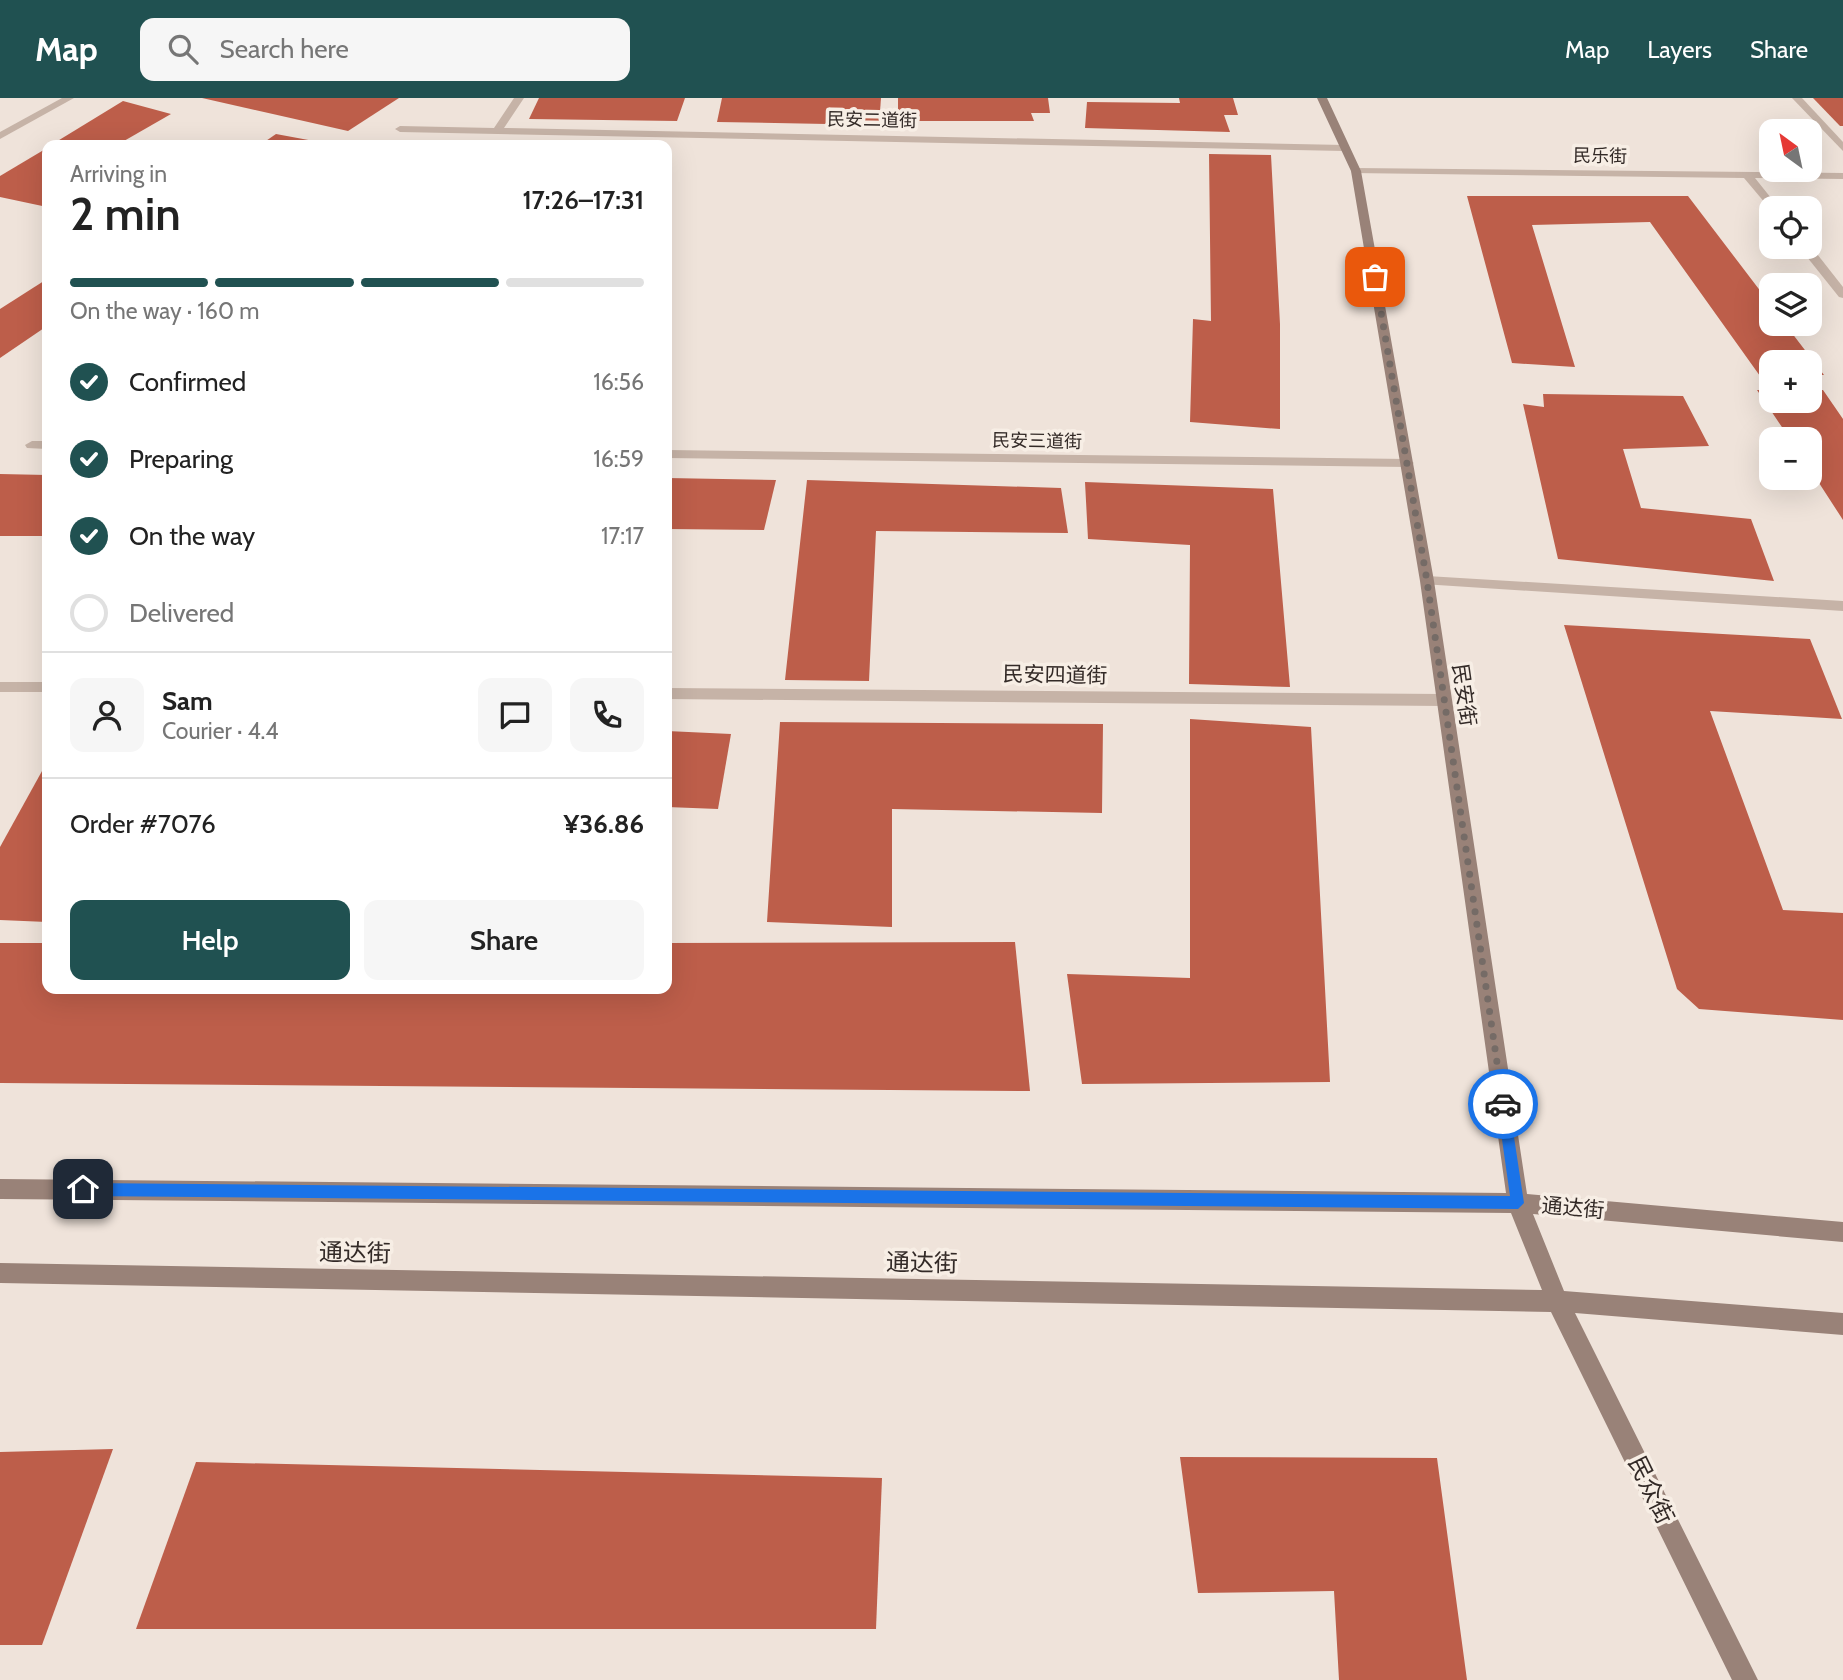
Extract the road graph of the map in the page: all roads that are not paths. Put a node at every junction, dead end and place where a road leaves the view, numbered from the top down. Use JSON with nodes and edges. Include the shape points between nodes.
{"nodes":[{"id":1,"x":69,"y":98,"type":"edge"},
{"id":2,"x":519,"y":98,"type":"edge"},
{"id":3,"x":1322,"y":98,"type":"edge"},
{"id":4,"x":1797,"y":98,"type":"edge"},
{"id":5,"x":400,"y":129,"type":"dead end"},
{"id":6,"x":498,"y":130,"type":"junction"},
{"id":7,"x":0,"y":136,"type":"edge"},
{"id":8,"x":1344,"y":148,"type":"junction"},
{"id":9,"x":1843,"y":148,"type":"edge"},
{"id":10,"x":1356,"y":171,"type":"junction"},
{"id":11,"x":1748,"y":176,"type":"junction"},
{"id":12,"x":1843,"y":176,"type":"edge"},
{"id":13,"x":1764,"y":196,"type":"edge"},
{"id":14,"x":1814,"y":259,"type":"edge"},
{"id":15,"x":1843,"y":295,"type":"edge"},
{"id":16,"x":32,"y":445,"type":"dead end"},
{"id":17,"x":42,"y":445,"type":"edge"},
{"id":18,"x":672,"y":454,"type":"edge"},
{"id":19,"x":1407,"y":463,"type":"junction"},
{"id":20,"x":1427,"y":581,"type":"junction"},
{"id":21,"x":1843,"y":606,"type":"edge"},
{"id":22,"x":0,"y":687,"type":"edge"},
{"id":23,"x":42,"y":687,"type":"edge"},
{"id":24,"x":672,"y":693,"type":"edge"},
{"id":25,"x":1443,"y":700,"type":"junction"},
{"id":26,"x":0,"y":1189,"type":"edge"},
{"id":27,"x":1518,"y":1203,"type":"junction"},
{"id":28,"x":1843,"y":1232,"type":"edge"},
{"id":29,"x":0,"y":1273,"type":"edge"},
{"id":30,"x":1557,"y":1301,"type":"junction"},
{"id":31,"x":1843,"y":1324,"type":"edge"},
{"id":32,"x":1745,"y":1680,"type":"edge"}],
"edges":[{"from":1,"to":7,"type":"street"},
{"from":2,"to":6,"type":"street"},
{"from":3,"to":8,"type":"main road","name":"民安街"},
{"from":4,"to":9,"type":"street"},
{"from":5,"to":6,"type":"street","name":"民安二道街"},
{"from":6,"to":8,"type":"street","name":"民安二道街"},
{"from":8,"to":10,"type":"main road","name":"民安街"},
{"from":10,"to":11,"type":"street","name":"民乐街"},
{"from":10,"to":19,"type":"main road","name":"民安街"},
{"from":11,"to":12,"type":"street","name":"民乐街"},
{"from":11,"to":13,"type":"street"},
{"from":14,"to":15,"type":"street"},
{"from":16,"to":17,"type":"street"},
{"from":18,"to":19,"type":"street","name":"民安三道街"},
{"from":19,"to":20,"type":"main road","name":"民安街"},
{"from":20,"to":21,"type":"street"},
{"from":20,"to":25,"type":"main road","name":"民安街"},
{"from":22,"to":23,"type":"street"},
{"from":24,"to":25,"type":"street","name":"民安四道街"},
{"from":25,"to":27,"type":"main road","name":"民安街"},
{"from":26,"to":27,"type":"main road","name":"通达街"},
{"from":27,"to":28,"type":"main road","name":"通达街"},
{"from":27,"to":30,"type":"main road","name":"民安街"},
{"from":29,"to":30,"type":"main road","name":"通达街"},
{"from":30,"to":31,"type":"main road","name":"通达街"},
{"from":30,"to":32,"type":"main road","name":"民众街"}]}
